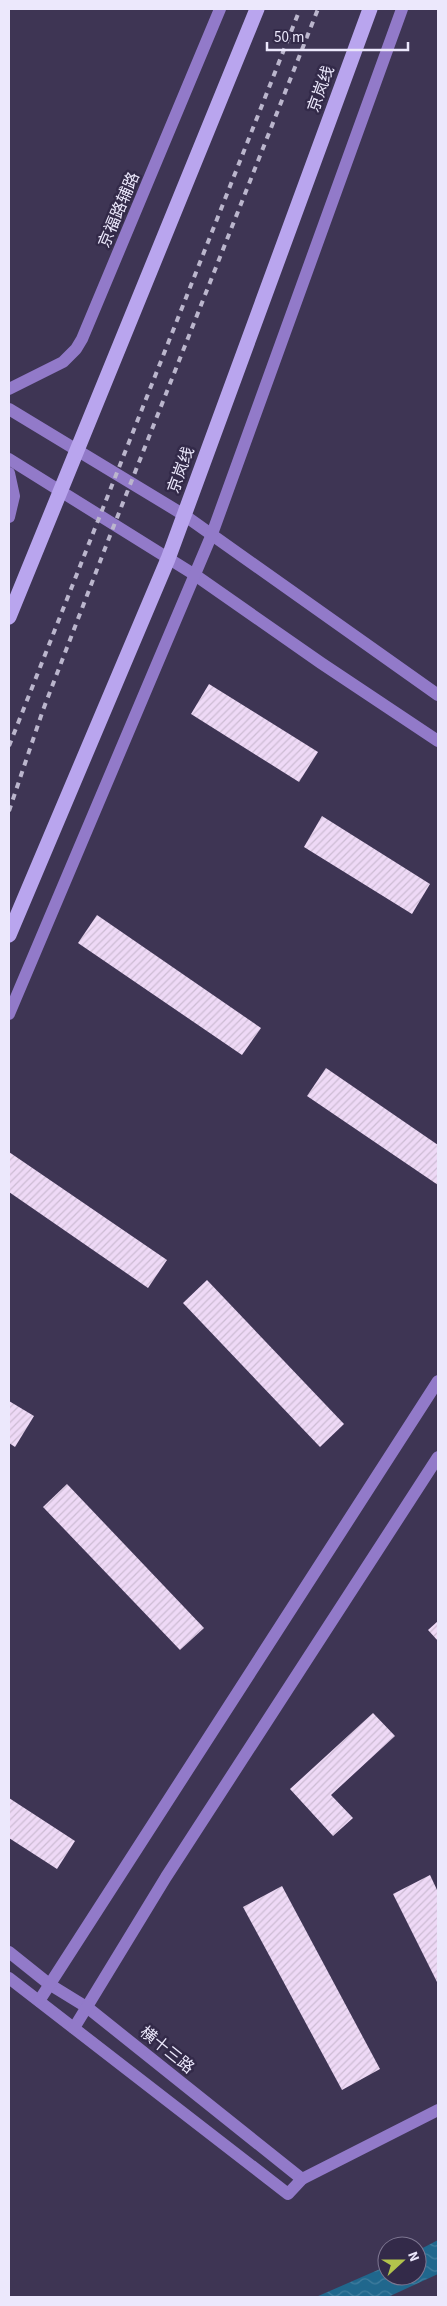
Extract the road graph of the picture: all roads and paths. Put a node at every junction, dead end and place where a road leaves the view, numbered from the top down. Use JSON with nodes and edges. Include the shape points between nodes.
{"nodes":[{"id":1,"x":220,"y":9,"type":"edge"},
{"id":2,"x":257,"y":9,"type":"edge"},
{"id":3,"x":370,"y":9,"type":"edge"},
{"id":4,"x":402,"y":9,"type":"edge"},
{"id":5,"x":9,"y":389,"type":"edge"},
{"id":6,"x":9,"y":409,"type":"edge"},
{"id":7,"x":77,"y":449,"type":"junction"},
{"id":8,"x":9,"y":458,"type":"edge"},
{"id":9,"x":9,"y":473,"type":"edge"},
{"id":10,"x":60,"y":492,"type":"junction"},
{"id":11,"x":184,"y":515,"type":"junction"},
{"id":12,"x":9,"y":517,"type":"edge"},
{"id":13,"x":212,"y":534,"type":"junction"},
{"id":14,"x":168,"y":559,"type":"junction"},
{"id":15,"x":195,"y":574,"type":"junction"},
{"id":16,"x":9,"y":617,"type":"edge"},
{"id":17,"x":438,"y":695,"type":"edge"},
{"id":18,"x":438,"y":741,"type":"edge"},
{"id":19,"x":9,"y":935,"type":"edge"},
{"id":20,"x":9,"y":1014,"type":"edge"},
{"id":21,"x":438,"y":1381,"type":"edge"},
{"id":22,"x":438,"y":1457,"type":"edge"},
{"id":23,"x":9,"y":1952,"type":"edge"},
{"id":24,"x":9,"y":1978,"type":"edge"},
{"id":25,"x":50,"y":1984,"type":"junction"},
{"id":26,"x":39,"y":2001,"type":"junction"},
{"id":27,"x":88,"y":2008,"type":"junction"},
{"id":28,"x":74,"y":2028,"type":"junction"},
{"id":29,"x":438,"y":2110,"type":"edge"},
{"id":30,"x":302,"y":2179,"type":"junction"}],
"edges":[{"from":1,"to":5,"type":"street","name":"京福路辅路","via":[[82,339],[63,362]]},
{"from":2,"to":7,"type":"highway"},
{"from":3,"to":11,"type":"highway","name":"京岚线"},
{"from":4,"to":13,"type":"street"},
{"from":6,"to":7,"type":"street"},
{"from":7,"to":10,"type":"highway"},
{"from":7,"to":11,"type":"street"},
{"from":8,"to":10,"type":"street"},
{"from":9,"to":12,"type":"street","via":[[14,496]]},
{"from":10,"to":14,"type":"street"},
{"from":10,"to":16,"type":"highway"},
{"from":11,"to":13,"type":"street"},
{"from":11,"to":14,"type":"highway","name":"京岚线"},
{"from":13,"to":15,"type":"street"},
{"from":13,"to":17,"type":"street"},
{"from":14,"to":15,"type":"street"},
{"from":14,"to":19,"type":"highway","name":"京岚线"},
{"from":15,"to":18,"type":"street"},
{"from":15,"to":20,"type":"street"},
{"from":21,"to":25,"type":"street"},
{"from":22,"to":27,"type":"street","via":[[172,1869]]},
{"from":23,"to":25,"type":"street","name":"横十三路"},
{"from":24,"to":26,"type":"street"},
{"from":25,"to":26,"type":"street"},
{"from":25,"to":27,"type":"street","name":"横十三路"},
{"from":26,"to":28,"type":"street"},
{"from":27,"to":28,"type":"street"},
{"from":27,"to":30,"type":"street","name":"横十三路"},
{"from":28,"to":30,"type":"street","via":[[288,2194]]},
{"from":29,"to":30,"type":"street"}]}
